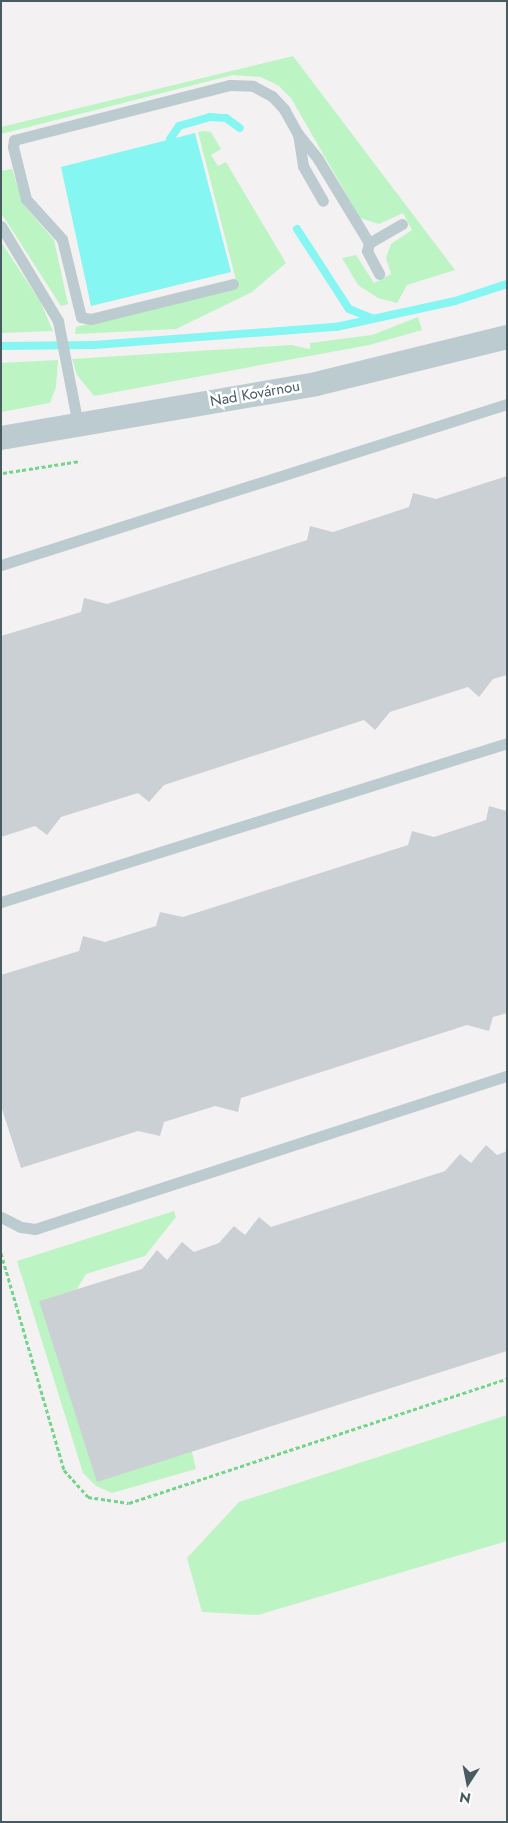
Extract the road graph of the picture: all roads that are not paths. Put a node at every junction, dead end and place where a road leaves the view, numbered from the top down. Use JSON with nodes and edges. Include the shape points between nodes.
{"nodes":[{"id":1,"x":298,"y":134,"type":"junction"},
{"id":2,"x":7,"y":149,"type":"edge"},
{"id":3,"x":323,"y":201,"type":"dead end"},
{"id":4,"x":402,"y":224,"type":"dead end"},
{"id":5,"x":1,"y":226,"type":"edge"},
{"id":6,"x":369,"y":243,"type":"junction"},
{"id":7,"x":379,"y":274,"type":"dead end"},
{"id":8,"x":233,"y":284,"type":"dead end"},
{"id":9,"x":80,"y":315,"type":"junction"},
{"id":10,"x":59,"y":326,"type":"junction"},
{"id":11,"x":507,"y":337,"type":"edge"},
{"id":12,"x":507,"y":404,"type":"edge"},
{"id":13,"x":78,"y":425,"type":"junction"},
{"id":14,"x":1,"y":438,"type":"edge"},
{"id":15,"x":1,"y":565,"type":"edge"},
{"id":16,"x":507,"y":743,"type":"edge"},
{"id":17,"x":1,"y":902,"type":"edge"},
{"id":18,"x":507,"y":1076,"type":"edge"},
{"id":19,"x":1,"y":1216,"type":"edge"}],
"edges":[{"from":1,"to":2,"type":"lane","via":[[284,109],[272,96],[241,84],[22,136]]},
{"from":1,"to":3,"type":"lane","via":[[303,166]]},
{"from":1,"to":6,"type":"lane","via":[[318,158]]},
{"from":2,"to":9,"type":"lane","via":[[26,199],[62,239]]},
{"from":4,"to":6,"type":"lane"},
{"from":5,"to":10,"type":"lane","via":[[48,300]]},
{"from":6,"to":7,"type":"lane","via":[[367,251]]},
{"from":8,"to":9,"type":"lane","via":[[91,319]]},
{"from":9,"to":10,"type":"lane"},
{"from":10,"to":13,"type":"lane"},
{"from":11,"to":13,"type":"street","name":"Nad Kovárnou","via":[[316,384]]},
{"from":12,"to":15,"type":"lane"},
{"from":13,"to":14,"type":"street","name":"Nad Kovárnou"},
{"from":16,"to":17,"type":"lane"},
{"from":18,"to":19,"type":"lane","via":[[35,1229],[21,1227]]}]}
